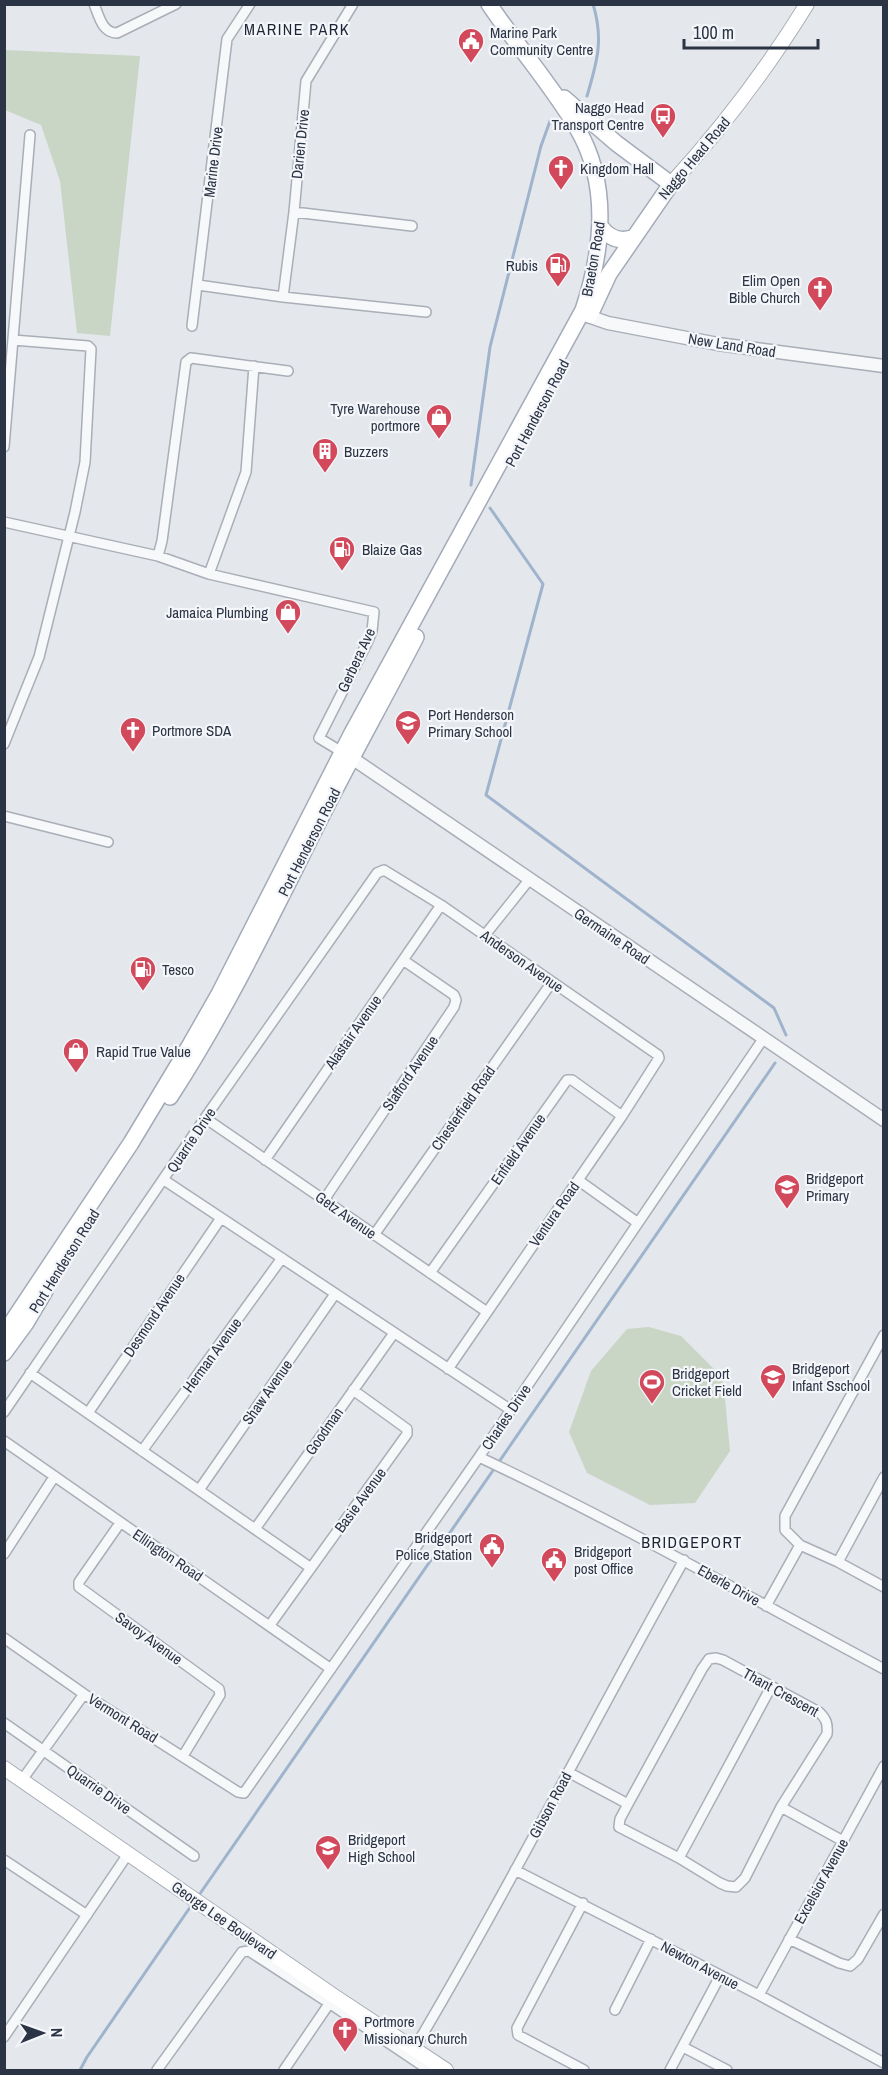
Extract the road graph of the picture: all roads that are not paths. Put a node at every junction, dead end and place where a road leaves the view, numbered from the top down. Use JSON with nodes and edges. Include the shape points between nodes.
{"nodes":[{"id":1,"x":94,"y":4,"type":"edge"},
{"id":2,"x":176,"y":4,"type":"edge"},
{"id":3,"x":250,"y":4,"type":"edge"},
{"id":4,"x":353,"y":4,"type":"edge"},
{"id":5,"x":489,"y":4,"type":"edge"},
{"id":6,"x":807,"y":4,"type":"edge"},
{"id":7,"x":541,"y":74,"type":"junction"},
{"id":8,"x":30,"y":135,"type":"dead end"},
{"id":9,"x":616,"y":143,"type":"junction"},
{"id":10,"x":594,"y":170,"type":"junction"},
{"id":11,"x":670,"y":184,"type":"junction"},
{"id":12,"x":294,"y":212,"type":"junction"},
{"id":13,"x":412,"y":226,"type":"dead end"},
{"id":14,"x":601,"y":227,"type":"junction"},
{"id":15,"x":632,"y":238,"type":"junction"},
{"id":16,"x":198,"y":285,"type":"junction"},
{"id":17,"x":283,"y":297,"type":"junction"},
{"id":18,"x":426,"y":312,"type":"dead end"},
{"id":19,"x":585,"y":315,"type":"junction"},
{"id":20,"x":192,"y":326,"type":"dead end"},
{"id":21,"x":14,"y":340,"type":"junction"},
{"id":22,"x":254,"y":366,"type":"junction"},
{"id":23,"x":884,"y":366,"type":"edge"},
{"id":24,"x":288,"y":371,"type":"dead end"},
{"id":25,"x":4,"y":447,"type":"edge"},
{"id":26,"x":4,"y":522,"type":"edge"},
{"id":27,"x":69,"y":537,"type":"junction"},
{"id":28,"x":158,"y":556,"type":"junction"},
{"id":29,"x":209,"y":574,"type":"junction"},
{"id":30,"x":5,"y":737,"type":"edge"},
{"id":31,"x":347,"y":756,"type":"junction"},
{"id":32,"x":4,"y":816,"type":"edge"},
{"id":33,"x":108,"y":842,"type":"dead end"},
{"id":34,"x":380,"y":871,"type":"joint"},
{"id":35,"x":529,"y":880,"type":"junction"},
{"id":36,"x":441,"y":904,"type":"junction"},
{"id":37,"x":485,"y":935,"type":"junction"},
{"id":38,"x":403,"y":960,"type":"junction"},
{"id":39,"x":552,"y":982,"type":"junction"},
{"id":40,"x":763,"y":1039,"type":"junction"},
{"id":41,"x":659,"y":1058,"type":"joint"},
{"id":42,"x":622,"y":1116,"type":"junction"},
{"id":43,"x":205,"y":1118,"type":"junction"},
{"id":44,"x":884,"y":1120,"type":"edge"},
{"id":45,"x":265,"y":1160,"type":"junction"},
{"id":46,"x":164,"y":1180,"type":"junction"},
{"id":47,"x":578,"y":1180,"type":"junction"},
{"id":48,"x":324,"y":1200,"type":"junction"},
{"id":49,"x":221,"y":1218,"type":"junction"},
{"id":50,"x":638,"y":1223,"type":"junction"},
{"id":51,"x":375,"y":1235,"type":"junction"},
{"id":52,"x":282,"y":1258,"type":"junction"},
{"id":53,"x":430,"y":1273,"type":"junction"},
{"id":54,"x":335,"y":1294,"type":"junction"},
{"id":55,"x":487,"y":1312,"type":"junction"},
{"id":56,"x":394,"y":1333,"type":"junction"},
{"id":57,"x":4,"y":1334,"type":"edge"},
{"id":58,"x":884,"y":1335,"type":"edge"},
{"id":59,"x":4,"y":1353,"type":"edge"},
{"id":60,"x":448,"y":1369,"type":"junction"},
{"id":61,"x":30,"y":1374,"type":"junction"},
{"id":62,"x":353,"y":1390,"type":"junction"},
{"id":63,"x":511,"y":1410,"type":"junction"},
{"id":64,"x":4,"y":1412,"type":"edge"},
{"id":65,"x":88,"y":1413,"type":"junction"},
{"id":66,"x":4,"y":1441,"type":"edge"},
{"id":67,"x":142,"y":1451,"type":"junction"},
{"id":68,"x":479,"y":1457,"type":"junction"},
{"id":69,"x":54,"y":1477,"type":"junction"},
{"id":70,"x":884,"y":1477,"type":"edge"},
{"id":71,"x":199,"y":1490,"type":"junction"},
{"id":72,"x":120,"y":1523,"type":"junction"},
{"id":73,"x":255,"y":1529,"type":"junction"},
{"id":74,"x":800,"y":1545,"type":"junction"},
{"id":75,"x":4,"y":1554,"type":"edge"},
{"id":76,"x":684,"y":1560,"type":"junction"},
{"id":77,"x":838,"y":1562,"type":"junction"},
{"id":78,"x":311,"y":1568,"type":"junction"},
{"id":79,"x":884,"y":1587,"type":"edge"},
{"id":80,"x":766,"y":1606,"type":"junction"},
{"id":81,"x":270,"y":1625,"type":"junction"},
{"id":82,"x":4,"y":1638,"type":"edge"},
{"id":83,"x":331,"y":1669,"type":"junction"},
{"id":84,"x":884,"y":1669,"type":"edge"},
{"id":85,"x":771,"y":1687,"type":"junction"},
{"id":86,"x":84,"y":1694,"type":"junction"},
{"id":87,"x":4,"y":1723,"type":"edge"},
{"id":88,"x":44,"y":1750,"type":"junction"},
{"id":89,"x":183,"y":1756,"type":"junction"},
{"id":90,"x":884,"y":1766,"type":"edge"},
{"id":91,"x":4,"y":1768,"type":"edge"},
{"id":92,"x":568,"y":1772,"type":"junction"},
{"id":93,"x":22,"y":1780,"type":"junction"},
{"id":94,"x":244,"y":1793,"type":"joint"},
{"id":95,"x":628,"y":1804,"type":"junction"},
{"id":96,"x":781,"y":1807,"type":"junction"},
{"id":97,"x":843,"y":1841,"type":"junction"},
{"id":98,"x":128,"y":1854,"type":"junction"},
{"id":99,"x":194,"y":1856,"type":"dead end"},
{"id":100,"x":679,"y":1858,"type":"junction"},
{"id":101,"x":4,"y":1860,"type":"edge"},
{"id":102,"x":515,"y":1870,"type":"junction"},
{"id":103,"x":583,"y":1903,"type":"junction"},
{"id":104,"x":884,"y":1914,"type":"edge"},
{"id":105,"x":87,"y":1915,"type":"junction"},
{"id":106,"x":651,"y":1939,"type":"junction"},
{"id":107,"x":789,"y":1939,"type":"junction"},
{"id":108,"x":720,"y":1976,"type":"junction"},
{"id":109,"x":759,"y":1995,"type":"junction"},
{"id":110,"x":332,"y":1999,"type":"junction"},
{"id":111,"x":615,"y":2010,"type":"dead end"},
{"id":112,"x":6,"y":2031,"type":"edge"},
{"id":113,"x":683,"y":2047,"type":"junction"},
{"id":114,"x":414,"y":2049,"type":"junction"},
{"id":115,"x":882,"y":2059,"type":"edge"},
{"id":116,"x":157,"y":2070,"type":"edge"},
{"id":117,"x":284,"y":2070,"type":"edge"},
{"id":118,"x":429,"y":2070,"type":"edge"},
{"id":119,"x":446,"y":2070,"type":"edge"},
{"id":120,"x":584,"y":2070,"type":"edge"},
{"id":121,"x":670,"y":2070,"type":"edge"},
{"id":122,"x":727,"y":2070,"type":"edge"}],
"edges":[{"from":1,"to":2,"type":"street","via":[[111,33]]},
{"from":3,"to":16,"type":"street","name":"Marine Drive","via":[[227,39]]},
{"from":4,"to":12,"type":"street","name":"Darien Drive","via":[[306,81]]},
{"from":5,"to":7,"type":"main road","name":"Braeton Road"},
{"from":6,"to":11,"type":"main road","name":"Naggo Head Road","via":[[741,102]]},
{"from":7,"to":9,"type":"main road","name":"Braeton Road"},
{"from":7,"to":10,"type":"main road","name":"Braeton Road","via":[[577,128]]},
{"from":8,"to":21,"type":"street"},
{"from":9,"to":10,"type":"main road","via":[[606,142],[595,152]]},
{"from":9,"to":11,"type":"main road","name":"Braeton Road"},
{"from":10,"to":14,"type":"main road","name":"Braeton Road"},
{"from":11,"to":15,"type":"main road","name":"Naggo Head Road"},
{"from":12,"to":13,"type":"street"},
{"from":12,"to":17,"type":"street","name":"Darien Drive"},
{"from":14,"to":15,"type":"main road","via":[[612,238]]},
{"from":14,"to":19,"type":"main road","name":"Braeton Road"},
{"from":15,"to":19,"type":"main road","name":"Naggo Head Road"},
{"from":16,"to":17,"type":"street"},
{"from":16,"to":20,"type":"street","name":"Marine Drive"},
{"from":17,"to":18,"type":"street"},
{"from":19,"to":23,"type":"street","name":"New Land Road","via":[[718,344]]},
{"from":19,"to":31,"type":"main road","name":"Port Henderson Road"},
{"from":21,"to":25,"type":"street"},
{"from":21,"to":27,"type":"street","via":[[91,349],[85,462]]},
{"from":22,"to":24,"type":"street"},
{"from":22,"to":28,"type":"street","via":[[191,358],[186,362]]},
{"from":22,"to":29,"type":"street","via":[[246,472]]},
{"from":26,"to":27,"type":"street","name":"Gerbera Ave"},
{"from":27,"to":28,"type":"street","name":"Gerbera Ave"},
{"from":27,"to":30,"type":"street","via":[[39,657]]},
{"from":28,"to":29,"type":"street","name":"Gerbera Ave"},
{"from":29,"to":31,"type":"street","name":"Gerbera Ave","via":[[374,612],[368,641],[319,738]]},
{"from":31,"to":35,"type":"street","name":"Germaine Road"},
{"from":31,"to":57,"type":"main road","name":"Port Henderson Road","via":[[186,1053]]},
{"from":31,"to":59,"type":"main road","name":"Port Henderson Road","via":[[329,802],[191,1066]]},
{"from":32,"to":33,"type":"street"},
{"from":34,"to":36,"type":"street","name":"Anderson Avenue"},
{"from":34,"to":43,"type":"street","name":"Quarrie Drive"},
{"from":35,"to":37,"type":"street"},
{"from":35,"to":40,"type":"street","name":"Germaine Road"},
{"from":36,"to":37,"type":"street","name":"Anderson Avenue"},
{"from":36,"to":38,"type":"street","name":"Alastair Avenue"},
{"from":37,"to":39,"type":"street","name":"Anderson Avenue"},
{"from":38,"to":45,"type":"street","name":"Alastair Avenue"},
{"from":38,"to":48,"type":"street","name":"Stafford Avenue","via":[[454,995],[454,1007]]},
{"from":39,"to":41,"type":"street","name":"Anderson Avenue"},
{"from":39,"to":51,"type":"street","name":"Chesterfield Road"},
{"from":40,"to":44,"type":"street","name":"Germaine Road"},
{"from":40,"to":50,"type":"street","name":"Charles Drive"},
{"from":41,"to":42,"type":"street","name":"Ventura Road"},
{"from":42,"to":47,"type":"street","name":"Ventura Road"},
{"from":42,"to":53,"type":"street","name":"Enfield Avenue","via":[[567,1080]]},
{"from":43,"to":45,"type":"street","name":"Getz Avenue"},
{"from":43,"to":46,"type":"street","name":"Quarrie Drive"},
{"from":45,"to":48,"type":"street","name":"Getz Avenue"},
{"from":46,"to":49,"type":"street"},
{"from":46,"to":61,"type":"street","name":"Quarrie Drive"},
{"from":47,"to":50,"type":"street"},
{"from":47,"to":55,"type":"street","name":"Ventura Road"},
{"from":48,"to":51,"type":"street","name":"Getz Avenue"},
{"from":49,"to":52,"type":"street"},
{"from":49,"to":65,"type":"street","name":"Desmond Avenue"},
{"from":50,"to":63,"type":"street","name":"Charles Drive"},
{"from":51,"to":53,"type":"street","name":"Getz Avenue"},
{"from":52,"to":54,"type":"street"},
{"from":52,"to":67,"type":"street","name":"Herman Avenue"},
{"from":53,"to":55,"type":"street","name":"Getz Avenue"},
{"from":54,"to":56,"type":"street"},
{"from":54,"to":71,"type":"street","name":"Shaw Avenue"},
{"from":55,"to":60,"type":"street","name":"Ventura Road"},
{"from":56,"to":60,"type":"street"},
{"from":56,"to":62,"type":"street","name":"Goodman"},
{"from":58,"to":74,"type":"street","via":[[785,1516],[788,1534]]},
{"from":60,"to":63,"type":"street"},
{"from":61,"to":64,"type":"street","name":"Quarrie Drive"},
{"from":61,"to":65,"type":"street"},
{"from":62,"to":73,"type":"street","name":"Goodman"},
{"from":62,"to":78,"type":"street","name":"Basie Avenue","via":[[408,1432]]},
{"from":63,"to":68,"type":"street","name":"Charles Drive"},
{"from":65,"to":67,"type":"street"},
{"from":66,"to":69,"type":"street","name":"Ellington Road"},
{"from":67,"to":71,"type":"street"},
{"from":68,"to":76,"type":"street","name":"Eberle Drive"},
{"from":68,"to":83,"type":"street","name":"Charles Drive"},
{"from":69,"to":72,"type":"street","name":"Ellington Road"},
{"from":69,"to":75,"type":"street"},
{"from":70,"to":77,"type":"street"},
{"from":71,"to":73,"type":"street"},
{"from":72,"to":81,"type":"street","name":"Ellington Road"},
{"from":72,"to":89,"type":"street","name":"Savoy Avenue","via":[[79,1587],[219,1689],[220,1695]]},
{"from":73,"to":78,"type":"street"},
{"from":74,"to":77,"type":"street"},
{"from":74,"to":80,"type":"street"},
{"from":76,"to":80,"type":"street","name":"Eberle Drive"},
{"from":76,"to":92,"type":"street","name":"Gibson Road"},
{"from":77,"to":79,"type":"street"},
{"from":78,"to":81,"type":"street","name":"Basie Avenue"},
{"from":80,"to":84,"type":"street","name":"Eberle Drive"},
{"from":81,"to":83,"type":"street","name":"Ellington Road"},
{"from":82,"to":86,"type":"street","name":"Vermont Road"},
{"from":83,"to":94,"type":"street","name":"Charles Drive"},
{"from":85,"to":95,"type":"street","name":"Thant Crescent","via":[[723,1660],[709,1659]]},
{"from":85,"to":96,"type":"street","name":"Thant Crescent","via":[[819,1712],[828,1727]]},
{"from":85,"to":100,"type":"street"},
{"from":86,"to":88,"type":"street"},
{"from":86,"to":89,"type":"street","name":"Vermont Road"},
{"from":87,"to":88,"type":"street","name":"Quarrie Drive"},
{"from":88,"to":93,"type":"street"},
{"from":88,"to":99,"type":"street","name":"Quarrie Drive"},
{"from":89,"to":94,"type":"street","name":"Vermont Road"},
{"from":90,"to":97,"type":"street","name":"Excelsior Avenue"},
{"from":91,"to":93,"type":"main road","name":"George Lee Boulevard"},
{"from":92,"to":95,"type":"street"},
{"from":92,"to":102,"type":"street","name":"Gibson Road"},
{"from":93,"to":98,"type":"main road","name":"George Lee Boulevard"},
{"from":95,"to":100,"type":"street","name":"Thant Crescent","via":[[619,1823],[621,1829]]},
{"from":96,"to":97,"type":"street"},
{"from":96,"to":100,"type":"street","name":"Thant Crescent","via":[[745,1878],[736,1887],[727,1887]]},
{"from":97,"to":107,"type":"street","name":"Excelsior Avenue"},
{"from":98,"to":105,"type":"street"},
{"from":98,"to":110,"type":"main road","name":"George Lee Boulevard"},
{"from":101,"to":105,"type":"street"},
{"from":102,"to":103,"type":"street","name":"Newton Avenue"},
{"from":102,"to":114,"type":"street","name":"Gibson Road"},
{"from":103,"to":106,"type":"street","name":"Newton Avenue"},
{"from":103,"to":120,"type":"street","via":[[517,2028],[519,2036]]},
{"from":104,"to":107,"type":"street","via":[[850,1966]]},
{"from":105,"to":112,"type":"street"},
{"from":106,"to":108,"type":"street","name":"Newton Avenue"},
{"from":106,"to":111,"type":"street"},
{"from":107,"to":109,"type":"street","name":"Excelsior Avenue"},
{"from":108,"to":109,"type":"street","name":"Newton Avenue"},
{"from":108,"to":113,"type":"street"},
{"from":109,"to":115,"type":"street","name":"Newton Avenue"},
{"from":110,"to":114,"type":"main road","name":"George Lee Boulevard"},
{"from":110,"to":116,"type":"street","via":[[249,1951],[242,1952]]},
{"from":110,"to":117,"type":"street"},
{"from":110,"to":118,"type":"street"},
{"from":113,"to":121,"type":"street"},
{"from":113,"to":122,"type":"street"},
{"from":114,"to":119,"type":"main road","name":"George Lee Boulevard"}]}
